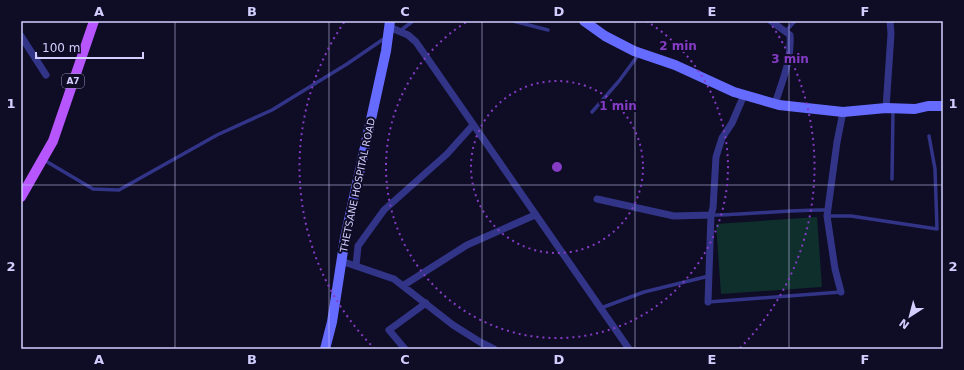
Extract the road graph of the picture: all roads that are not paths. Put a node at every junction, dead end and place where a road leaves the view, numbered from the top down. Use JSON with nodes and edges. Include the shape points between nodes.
{"nodes":[{"id":1,"x":94,"y":21,"type":"edge"},
{"id":2,"x":413,"y":21,"type":"edge"},
{"id":3,"x":513,"y":21,"type":"edge"},
{"id":4,"x":771,"y":21,"type":"edge"},
{"id":5,"x":794,"y":21,"type":"edge"},
{"id":6,"x":890,"y":21,"type":"edge"},
{"id":7,"x":588,"y":22,"type":"edge"},
{"id":8,"x":389,"y":28,"type":"edge"},
{"id":9,"x":548,"y":30,"type":"dead end"},
{"id":10,"x":399,"y":31,"type":"junction"},
{"id":11,"x":786,"y":31,"type":"junction"},
{"id":12,"x":21,"y":36,"type":"edge"},
{"id":13,"x":640,"y":52,"type":"junction"},
{"id":14,"x":46,"y":74,"type":"dead end"},
{"id":15,"x":744,"y":96,"type":"junction"},
{"id":16,"x":775,"y":104,"type":"junction"},
{"id":17,"x":943,"y":106,"type":"edge"},
{"id":18,"x":890,"y":109,"type":"junction"},
{"id":19,"x":592,"y":112,"type":"dead end"},
{"id":20,"x":843,"y":112,"type":"junction"},
{"id":21,"x":473,"y":125,"type":"junction"},
{"id":22,"x":929,"y":136,"type":"dead end"},
{"id":23,"x":43,"y":159,"type":"junction"},
{"id":24,"x":892,"y":179,"type":"dead end"},
{"id":25,"x":21,"y":197,"type":"edge"},
{"id":26,"x":596,"y":199,"type":"dead end"},
{"id":27,"x":828,"y":213,"type":"junction"},
{"id":28,"x":536,"y":215,"type":"junction"},
{"id":29,"x":711,"y":215,"type":"junction"},
{"id":30,"x":341,"y":261,"type":"junction"},
{"id":31,"x":356,"y":266,"type":"junction"},
{"id":32,"x":709,"y":276,"type":"junction"},
{"id":33,"x":404,"y":285,"type":"junction"},
{"id":34,"x":841,"y":292,"type":"joint"},
{"id":35,"x":708,"y":302,"type":"joint"},
{"id":36,"x":426,"y":303,"type":"junction"},
{"id":37,"x":600,"y":308,"type":"junction"},
{"id":38,"x":325,"y":349,"type":"edge"},
{"id":39,"x":406,"y":349,"type":"edge"},
{"id":40,"x":494,"y":349,"type":"edge"},
{"id":41,"x":628,"y":349,"type":"edge"}],
"edges":[{"from":1,"to":23,"type":"main road","number":"A7","via":[[53,141]]},
{"from":2,"to":10,"type":"lane"},
{"from":3,"to":9,"type":"lane"},
{"from":4,"to":11,"type":"street"},
{"from":5,"to":11,"type":"lane"},
{"from":6,"to":18,"type":"street"},
{"from":7,"to":13,"type":"street","via":[[605,36]]},
{"from":8,"to":10,"type":"street"},
{"from":8,"to":23,"type":"lane","via":[[347,64],[272,110],[217,135],[119,190],[94,189]]},
{"from":8,"to":30,"type":"street","name":"THETSANE HOSPITAL ROAD"},
{"from":10,"to":21,"type":"street","via":[[416,42]]},
{"from":11,"to":16,"type":"street","via":[[790,35],[788,63]]},
{"from":12,"to":14,"type":"street"},
{"from":13,"to":15,"type":"street"},
{"from":13,"to":19,"type":"lane"},
{"from":15,"to":16,"type":"street"},
{"from":15,"to":29,"type":"street","via":[[722,138],[716,157]]},
{"from":16,"to":20,"type":"street"},
{"from":17,"to":18,"type":"street"},
{"from":18,"to":20,"type":"street"},
{"from":18,"to":24,"type":"lane"},
{"from":20,"to":27,"type":"street"},
{"from":21,"to":28,"type":"street"},
{"from":21,"to":31,"type":"street","via":[[447,154],[384,210],[358,246]]},
{"from":22,"to":27,"type":"lane","via":[[935,169],[937,229]]},
{"from":23,"to":25,"type":"main road","number":"A7"},
{"from":26,"to":29,"type":"street","via":[[674,216]]},
{"from":27,"to":29,"type":"lane","via":[[803,209],[744,215]]},
{"from":27,"to":34,"type":"street","via":[[835,268]]},
{"from":28,"to":33,"type":"street","via":[[468,245]]},
{"from":28,"to":37,"type":"street"},
{"from":29,"to":32,"type":"street"},
{"from":30,"to":31,"type":"street"},
{"from":30,"to":38,"type":"street","name":"THETSANE HOSPITAL ROAD","via":[[332,322]]},
{"from":31,"to":33,"type":"street"},
{"from":32,"to":35,"type":"street"},
{"from":32,"to":37,"type":"lane","via":[[644,292]]},
{"from":33,"to":36,"type":"street"},
{"from":34,"to":35,"type":"lane"},
{"from":36,"to":39,"type":"street","via":[[389,330]]},
{"from":36,"to":40,"type":"street","via":[[453,325]]},
{"from":37,"to":41,"type":"street"}]}
